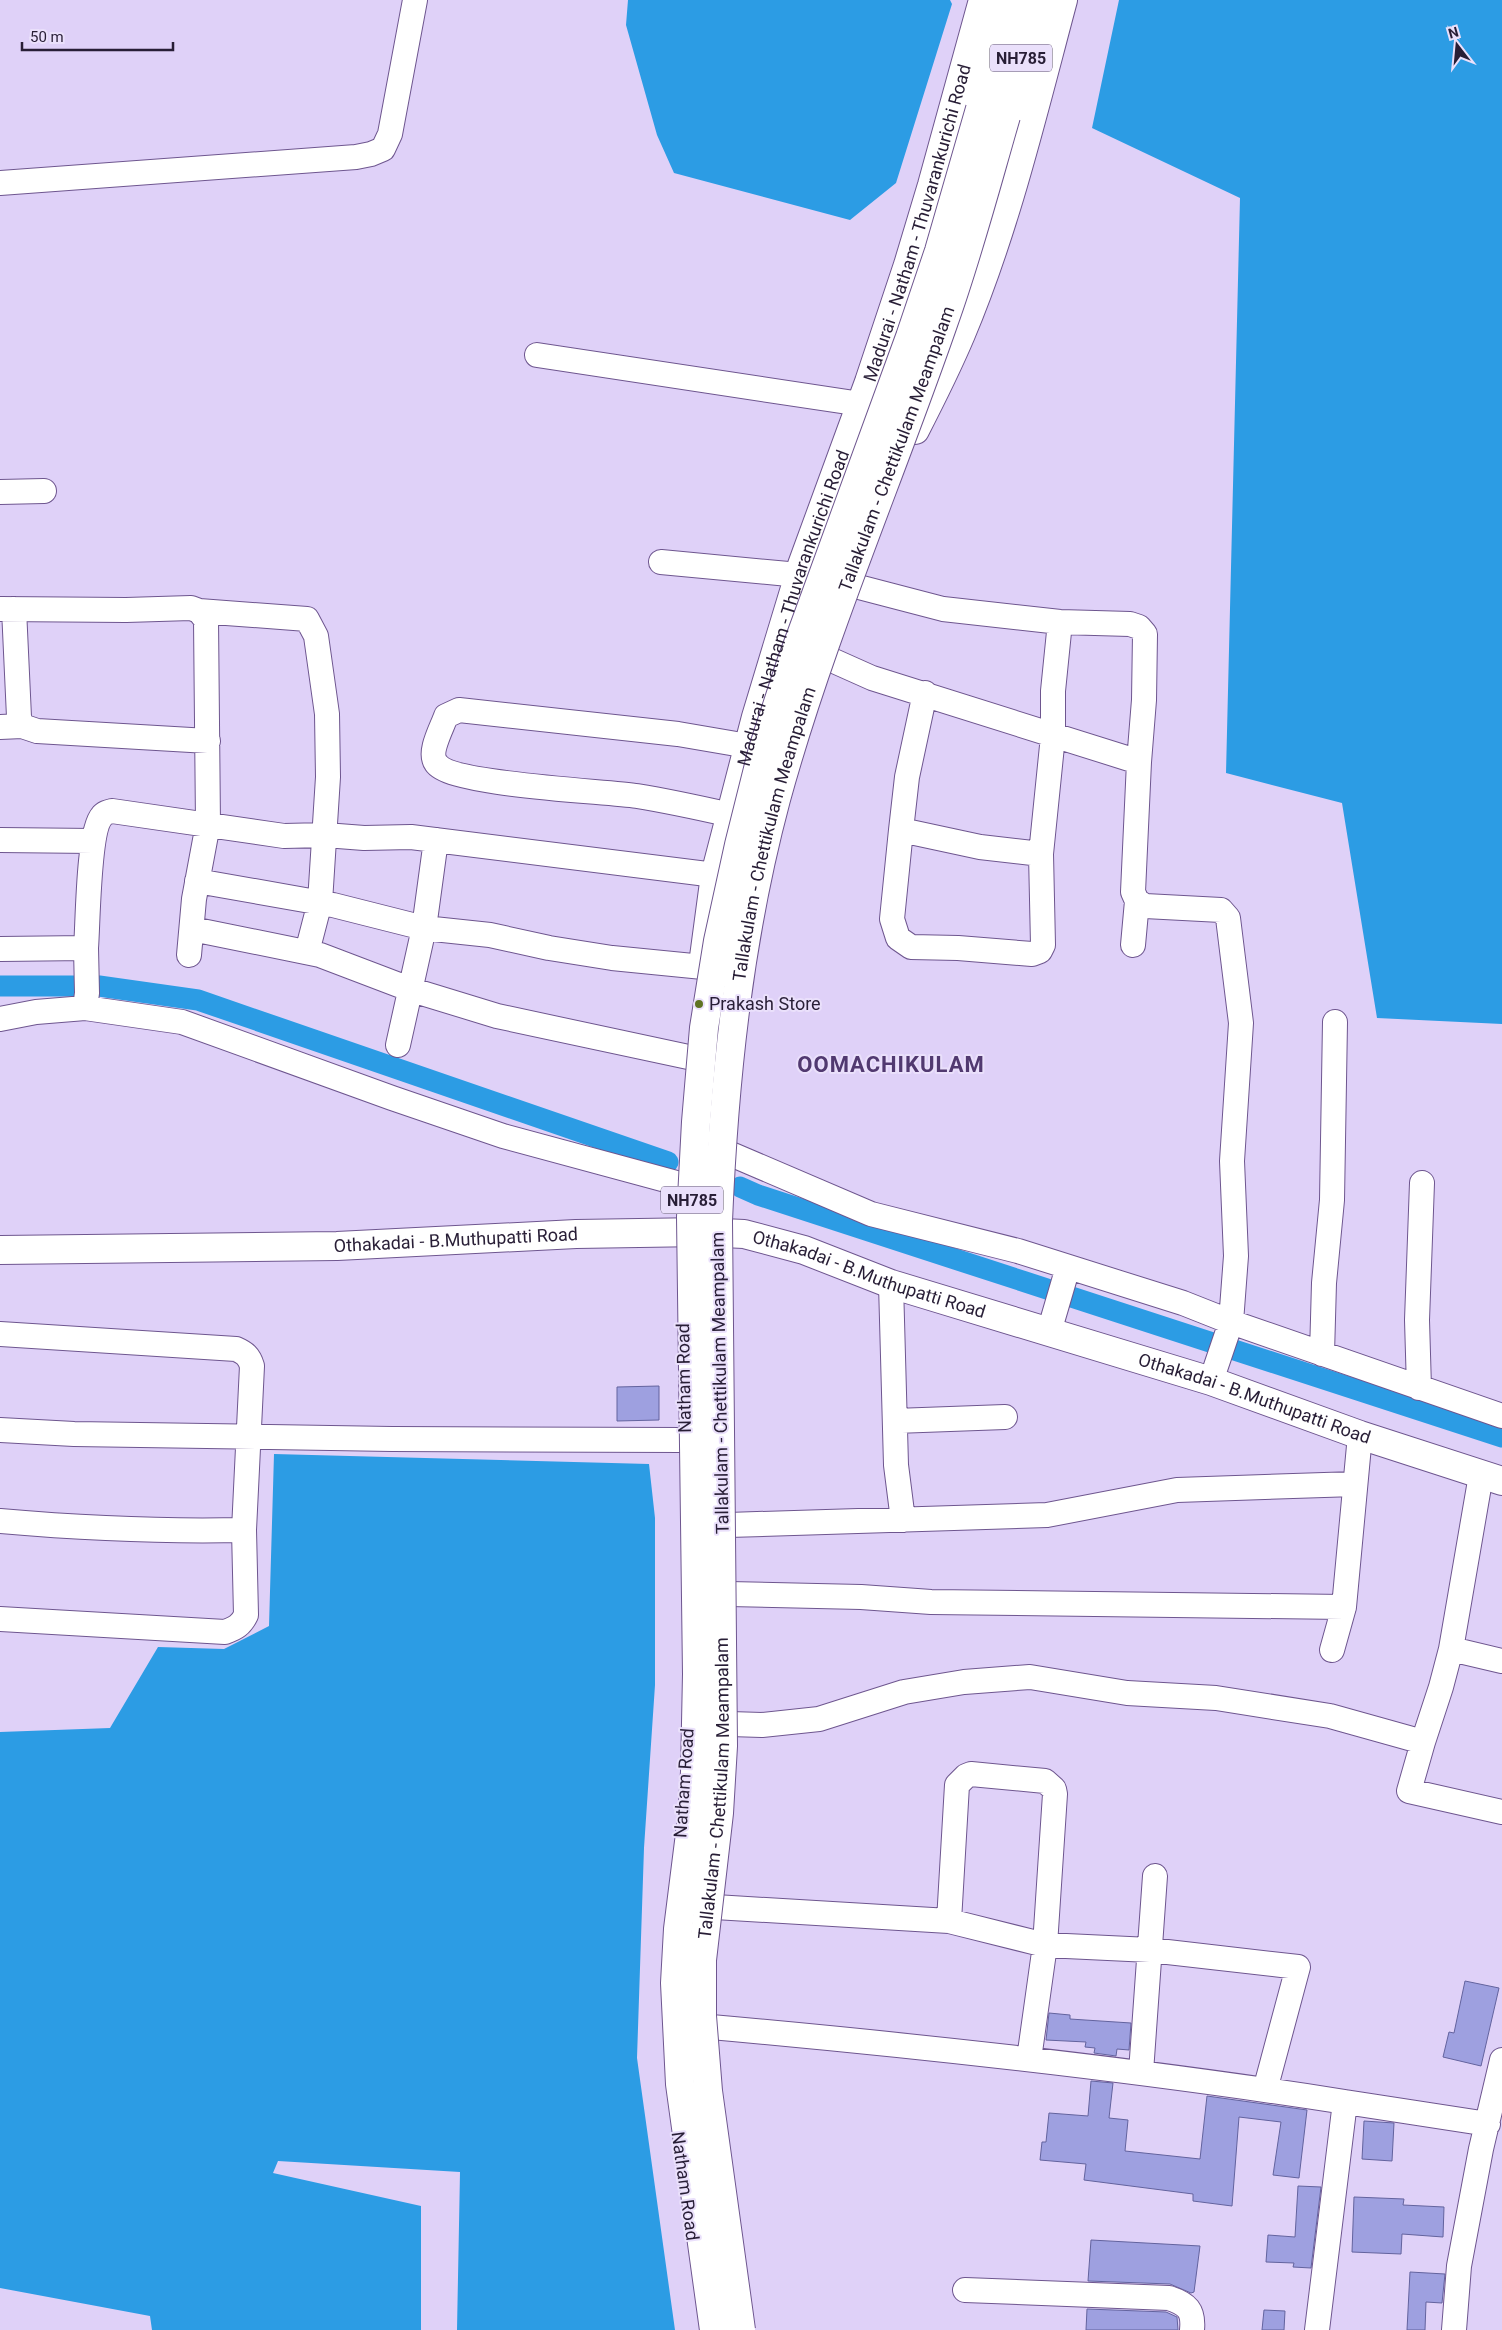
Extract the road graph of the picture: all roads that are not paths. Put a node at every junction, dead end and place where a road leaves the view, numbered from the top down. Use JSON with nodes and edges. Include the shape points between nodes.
{"nodes":[{"id":1,"x":415,"y":0,"type":"edge"},
{"id":2,"x":983,"y":0,"type":"edge"},
{"id":3,"x":1010,"y":0,"type":"edge"},
{"id":4,"x":1037,"y":0,"type":"edge"},
{"id":5,"x":1063,"y":0,"type":"edge"},
{"id":6,"x":0,"y":183,"type":"edge"},
{"id":7,"x":537,"y":355,"type":"dead end"},
{"id":8,"x":861,"y":404,"type":"junction"},
{"id":9,"x":44,"y":491,"type":"dead end"},
{"id":10,"x":0,"y":492,"type":"edge"},
{"id":11,"x":661,"y":562,"type":"dead end"},
{"id":12,"x":799,"y":575,"type":"junction"},
{"id":13,"x":851,"y":585,"type":"junction"},
{"id":14,"x":7,"y":608,"type":"edge"},
{"id":15,"x":200,"y":611,"type":"junction"},
{"id":16,"x":1060,"y":622,"type":"junction"},
{"id":17,"x":825,"y":657,"type":"junction"},
{"id":18,"x":925,"y":693,"type":"junction"},
{"id":19,"x":11,"y":727,"type":"edge"},
{"id":20,"x":1053,"y":736,"type":"junction"},
{"id":21,"x":208,"y":741,"type":"junction"},
{"id":22,"x":748,"y":746,"type":"junction"},
{"id":23,"x":1139,"y":762,"type":"junction"},
{"id":24,"x":730,"y":815,"type":"junction"},
{"id":25,"x":208,"y":824,"type":"junction"},
{"id":26,"x":901,"y":830,"type":"junction"},
{"id":27,"x":325,"y":834,"type":"junction"},
{"id":28,"x":0,"y":840,"type":"edge"},
{"id":29,"x":436,"y":840,"type":"junction"},
{"id":30,"x":93,"y":841,"type":"junction"},
{"id":31,"x":1041,"y":854,"type":"junction"},
{"id":32,"x":715,"y":875,"type":"junction"},
{"id":33,"x":197,"y":881,"type":"junction"},
{"id":34,"x":1137,"y":901,"type":"junction"},
{"id":35,"x":320,"y":902,"type":"junction"},
{"id":36,"x":424,"y":928,"type":"junction"},
{"id":37,"x":192,"y":929,"type":"junction"},
{"id":38,"x":1133,"y":945,"type":"dead end"},
{"id":39,"x":0,"y":949,"type":"edge"},
{"id":40,"x":308,"y":952,"type":"junction"},
{"id":41,"x":189,"y":954,"type":"dead end"},
{"id":42,"x":86,"y":958,"type":"junction"},
{"id":43,"x":703,"y":967,"type":"junction"},
{"id":44,"x":412,"y":990,"type":"junction"},
{"id":45,"x":86,"y":1000,"type":"junction"},
{"id":46,"x":0,"y":1019,"type":"edge"},
{"id":47,"x":1335,"y":1022,"type":"dead end"},
{"id":48,"x":398,"y":1045,"type":"dead end"},
{"id":49,"x":693,"y":1058,"type":"junction"},
{"id":50,"x":726,"y":1152,"type":"junction"},
{"id":51,"x":1422,"y":1183,"type":"dead end"},
{"id":52,"x":684,"y":1185,"type":"junction"},
{"id":53,"x":683,"y":1232,"type":"junction"},
{"id":54,"x":724,"y":1232,"type":"junction"},
{"id":55,"x":0,"y":1250,"type":"edge"},
{"id":56,"x":1063,"y":1283,"type":"junction"},
{"id":57,"x":891,"y":1284,"type":"junction"},
{"id":58,"x":1049,"y":1332,"type":"junction"},
{"id":59,"x":0,"y":1334,"type":"edge"},
{"id":60,"x":1226,"y":1338,"type":"junction"},
{"id":61,"x":1322,"y":1354,"type":"junction"},
{"id":62,"x":1211,"y":1381,"type":"junction"},
{"id":63,"x":1419,"y":1388,"type":"junction"},
{"id":64,"x":1502,"y":1416,"type":"edge"},
{"id":65,"x":1005,"y":1417,"type":"dead end"},
{"id":66,"x":895,"y":1421,"type":"junction"},
{"id":67,"x":0,"y":1430,"type":"edge"},
{"id":68,"x":1360,"y":1435,"type":"junction"},
{"id":69,"x":249,"y":1436,"type":"junction"},
{"id":70,"x":685,"y":1440,"type":"junction"},
{"id":71,"x":1491,"y":1478,"type":"edge"},
{"id":72,"x":1355,"y":1484,"type":"junction"},
{"id":73,"x":903,"y":1520,"type":"junction"},
{"id":74,"x":0,"y":1521,"type":"edge"},
{"id":75,"x":728,"y":1525,"type":"junction"},
{"id":76,"x":244,"y":1530,"type":"junction"},
{"id":77,"x":729,"y":1594,"type":"junction"},
{"id":78,"x":1344,"y":1607,"type":"junction"},
{"id":79,"x":0,"y":1620,"type":"edge"},
{"id":80,"x":1451,"y":1649,"type":"junction"},
{"id":81,"x":1332,"y":1650,"type":"dead end"},
{"id":82,"x":1502,"y":1661,"type":"edge"},
{"id":83,"x":730,"y":1724,"type":"junction"},
{"id":84,"x":1423,"y":1742,"type":"junction"},
{"id":85,"x":1502,"y":1812,"type":"edge"},
{"id":86,"x":1155,"y":1876,"type":"dead end"},
{"id":87,"x":715,"y":1907,"type":"junction"},
{"id":88,"x":949,"y":1921,"type":"junction"},
{"id":89,"x":1045,"y":1945,"type":"junction"},
{"id":90,"x":1150,"y":1950,"type":"junction"},
{"id":91,"x":711,"y":2028,"type":"junction"},
{"id":92,"x":1029,"y":2059,"type":"junction"},
{"id":93,"x":1502,"y":2060,"type":"edge"},
{"id":94,"x":1141,"y":2072,"type":"junction"},
{"id":95,"x":1265,"y":2090,"type":"junction"},
{"id":96,"x":1345,"y":2102,"type":"junction"},
{"id":97,"x":1488,"y":2124,"type":"junction"},
{"id":98,"x":965,"y":2290,"type":"dead end"},
{"id":99,"x":705,"y":2330,"type":"edge"},
{"id":100,"x":714,"y":2330,"type":"edge"},
{"id":101,"x":741,"y":2330,"type":"edge"},
{"id":102,"x":749,"y":2330,"type":"edge"},
{"id":103,"x":1192,"y":2330,"type":"edge"},
{"id":104,"x":1317,"y":2330,"type":"edge"},
{"id":105,"x":1454,"y":2330,"type":"edge"}],
"edges":[{"from":1,"to":6,"type":"street","via":[[390,134],[383,149],[377,152],[356,157]]},
{"from":2,"to":8,"type":"main road","name":"Madurai - Natham - Thuvarankurichi Road","via":[[932,185]]},
{"from":3,"to":100,"type":"main road","name":"Tallakulam - Chettikulam Meampalam","number":"NH785","bridge":true,"via":[[916,320],[794,654],[766,740],[720,932],[704,1028],[692,1217],[695,1772],[675,1983],[680,2084]]},
{"from":4,"to":101,"type":"main road","name":"Tallakulam - Chettikulam Meampalam","number":"NH785","bridge":true,"via":[[945,320],[837,612],[783,775],[748,923],[732,1025],[721,1135],[718,1221],[723,1746],[720,1813],[707,1911],[702,1988],[708,2091]]},
{"from":5,"to":13,"type":"main road","via":[[1031,123],[984,273],[961,334],[889,485]]},
{"from":7,"to":8,"type":"street"},
{"from":8,"to":12,"type":"main road","name":"Madurai - Natham - Thuvarankurichi Road"},
{"from":9,"to":10,"type":"street"},
{"from":11,"to":12,"type":"street"},
{"from":12,"to":22,"type":"main road","name":"Madurai - Natham - Thuvarankurichi Road"},
{"from":13,"to":16,"type":"street","via":[[943,609]]},
{"from":13,"to":17,"type":"main road"},
{"from":14,"to":15,"type":"street","via":[[191,608]]},
{"from":14,"to":19,"type":"street","via":[[19,717]]},
{"from":15,"to":21,"type":"street","via":[[206,620]]},
{"from":15,"to":27,"type":"street","via":[[307,619],[316,636],[327,714]]},
{"from":16,"to":20,"type":"street","via":[[1053,691]]},
{"from":16,"to":23,"type":"street","via":[[1130,624],[1140,626],[1145,634]]},
{"from":17,"to":18,"type":"street","via":[[872,678]]},
{"from":17,"to":50,"type":"main road","via":[[792,756],[758,896],[738,1020]]},
{"from":18,"to":20,"type":"street"},
{"from":18,"to":26,"type":"street","via":[[907,777]]},
{"from":19,"to":21,"type":"street"},
{"from":20,"to":23,"type":"street"},
{"from":20,"to":31,"type":"street"},
{"from":21,"to":25,"type":"street"},
{"from":22,"to":24,"type":"main road","name":"Madurai - Natham - Thuvarankurichi Road"},
{"from":22,"to":24,"type":"street","via":[[678,734],[459,710],[446,716],[433,753],[435,763],[443,770],[494,781],[636,796]]},
{"from":23,"to":34,"type":"street","via":[[1133,892]]},
{"from":24,"to":32,"type":"main road","name":"Madurai - Natham - Thuvarankurichi Road"},
{"from":25,"to":27,"type":"street","via":[[284,836]]},
{"from":25,"to":30,"type":"street","via":[[112,811],[102,815],[98,821]]},
{"from":25,"to":33,"type":"street"},
{"from":26,"to":31,"type":"street","via":[[980,847]]},
{"from":26,"to":31,"type":"street","via":[[892,919],[898,938],[911,947],[1032,954],[1040,951],[1043,945]]},
{"from":27,"to":29,"type":"street"},
{"from":27,"to":35,"type":"street"},
{"from":28,"to":30,"type":"street"},
{"from":29,"to":32,"type":"street"},
{"from":29,"to":36,"type":"street"},
{"from":30,"to":42,"type":"street"},
{"from":32,"to":43,"type":"main road","name":"Madurai - Natham - Thuvarankurichi Road"},
{"from":33,"to":35,"type":"street"},
{"from":33,"to":37,"type":"street"},
{"from":34,"to":38,"type":"street"},
{"from":34,"to":60,"type":"street","via":[[1145,906],[1221,910],[1228,918],[1241,1023],[1232,1161],[1236,1256]]},
{"from":35,"to":36,"type":"street"},
{"from":35,"to":40,"type":"street"},
{"from":36,"to":43,"type":"street","via":[[490,935],[612,958]]},
{"from":36,"to":44,"type":"street"},
{"from":37,"to":40,"type":"street"},
{"from":37,"to":41,"type":"street"},
{"from":39,"to":42,"type":"street"},
{"from":40,"to":44,"type":"street"},
{"from":42,"to":45,"type":"street"},
{"from":43,"to":49,"type":"main road","name":"Madurai - Natham - Thuvarankurichi Road"},
{"from":44,"to":48,"type":"street"},
{"from":44,"to":49,"type":"street","via":[[497,1016]]},
{"from":45,"to":46,"type":"street"},
{"from":45,"to":52,"type":"street","via":[[182,1022],[503,1136]]},
{"from":47,"to":61,"type":"street","via":[[1332,1200],[1324,1282]]},
{"from":49,"to":52,"type":"main road","name":"Madurai - Natham - Thuvarankurichi Road"},
{"from":50,"to":54,"type":"main road"},
{"from":50,"to":56,"type":"street","via":[[871,1214],[1018,1251]]},
{"from":51,"to":63,"type":"street","via":[[1416,1320]]},
{"from":52,"to":53,"type":"main road","name":"Madurai - Natham - Thuvarankurichi Road"},
{"from":53,"to":54,"type":"main road","name":"Othakadai - B.Muthupatti Road"},
{"from":53,"to":55,"type":"main road","name":"Othakadai - B.Muthupatti Road","via":[[337,1246]]},
{"from":53,"to":70,"type":"main road","name":"Natham Road"},
{"from":54,"to":57,"type":"main road","name":"Othakadai - B.Muthupatti Road","via":[[753,1235],[787,1245]]},
{"from":54,"to":75,"type":"main road"},
{"from":56,"to":58,"type":"street"},
{"from":56,"to":60,"type":"street","via":[[1183,1302]]},
{"from":57,"to":58,"type":"main road","name":"Othakadai - B.Muthupatti Road"},
{"from":57,"to":66,"type":"street"},
{"from":58,"to":62,"type":"main road","name":"Othakadai - B.Muthupatti Road"},
{"from":59,"to":69,"type":"street","via":[[236,1349],[250,1358],[252,1366]]},
{"from":60,"to":61,"type":"street"},
{"from":60,"to":62,"type":"street"},
{"from":61,"to":63,"type":"street"},
{"from":62,"to":68,"type":"main road","name":"Othakadai - B.Muthupatti Road"},
{"from":63,"to":64,"type":"street"},
{"from":65,"to":66,"type":"street"},
{"from":66,"to":73,"type":"street","via":[[896,1465]]},
{"from":67,"to":69,"type":"street"},
{"from":68,"to":71,"type":"main road","name":"Othakadai - B.Muthupatti Road"},
{"from":68,"to":72,"type":"street"},
{"from":69,"to":70,"type":"street","via":[[513,1441]]},
{"from":69,"to":76,"type":"street"},
{"from":70,"to":99,"type":"main road","name":"Natham Road","via":[[688,1757],[670,1925],[667,2034]]},
{"from":71,"to":80,"type":"street"},
{"from":72,"to":73,"type":"street","via":[[1177,1490],[1047,1515]]},
{"from":72,"to":78,"type":"street"},
{"from":73,"to":75,"type":"street"},
{"from":74,"to":76,"type":"street","via":[[118,1529]]},
{"from":75,"to":77,"type":"main road"},
{"from":76,"to":79,"type":"street","via":[[246,1615],[236,1628],[225,1632]]},
{"from":77,"to":78,"type":"street","via":[[931,1602]]},
{"from":77,"to":83,"type":"main road"},
{"from":78,"to":81,"type":"street"},
{"from":80,"to":82,"type":"street"},
{"from":80,"to":84,"type":"street"},
{"from":83,"to":84,"type":"street","via":[[762,1725],[819,1719],[904,1692],[964,1682],[1030,1677],[1128,1693],[1216,1698],[1330,1716]]},
{"from":83,"to":87,"type":"main road","via":[[728,1794]]},
{"from":84,"to":85,"type":"street","via":[[1409,1791]]},
{"from":86,"to":90,"type":"street"},
{"from":87,"to":88,"type":"street"},
{"from":87,"to":91,"type":"main road","via":[[710,1970]]},
{"from":88,"to":89,"type":"street"},
{"from":88,"to":89,"type":"street","via":[[957,1785],[971,1774],[1045,1781],[1055,1794]]},
{"from":89,"to":90,"type":"street"},
{"from":89,"to":92,"type":"street"},
{"from":90,"to":94,"type":"street"},
{"from":90,"to":95,"type":"street","via":[[1298,1967]]},
{"from":91,"to":92,"type":"street"},
{"from":91,"to":102,"type":"main road","via":[[715,2080]]},
{"from":92,"to":94,"type":"street"},
{"from":93,"to":97,"type":"street"},
{"from":94,"to":95,"type":"street"},
{"from":95,"to":96,"type":"street"},
{"from":96,"to":97,"type":"street"},
{"from":96,"to":104,"type":"street"},
{"from":97,"to":105,"type":"street","via":[[1459,2266]]},
{"from":98,"to":103,"type":"street","via":[[1169,2298],[1184,2302],[1190,2308]]}]}
